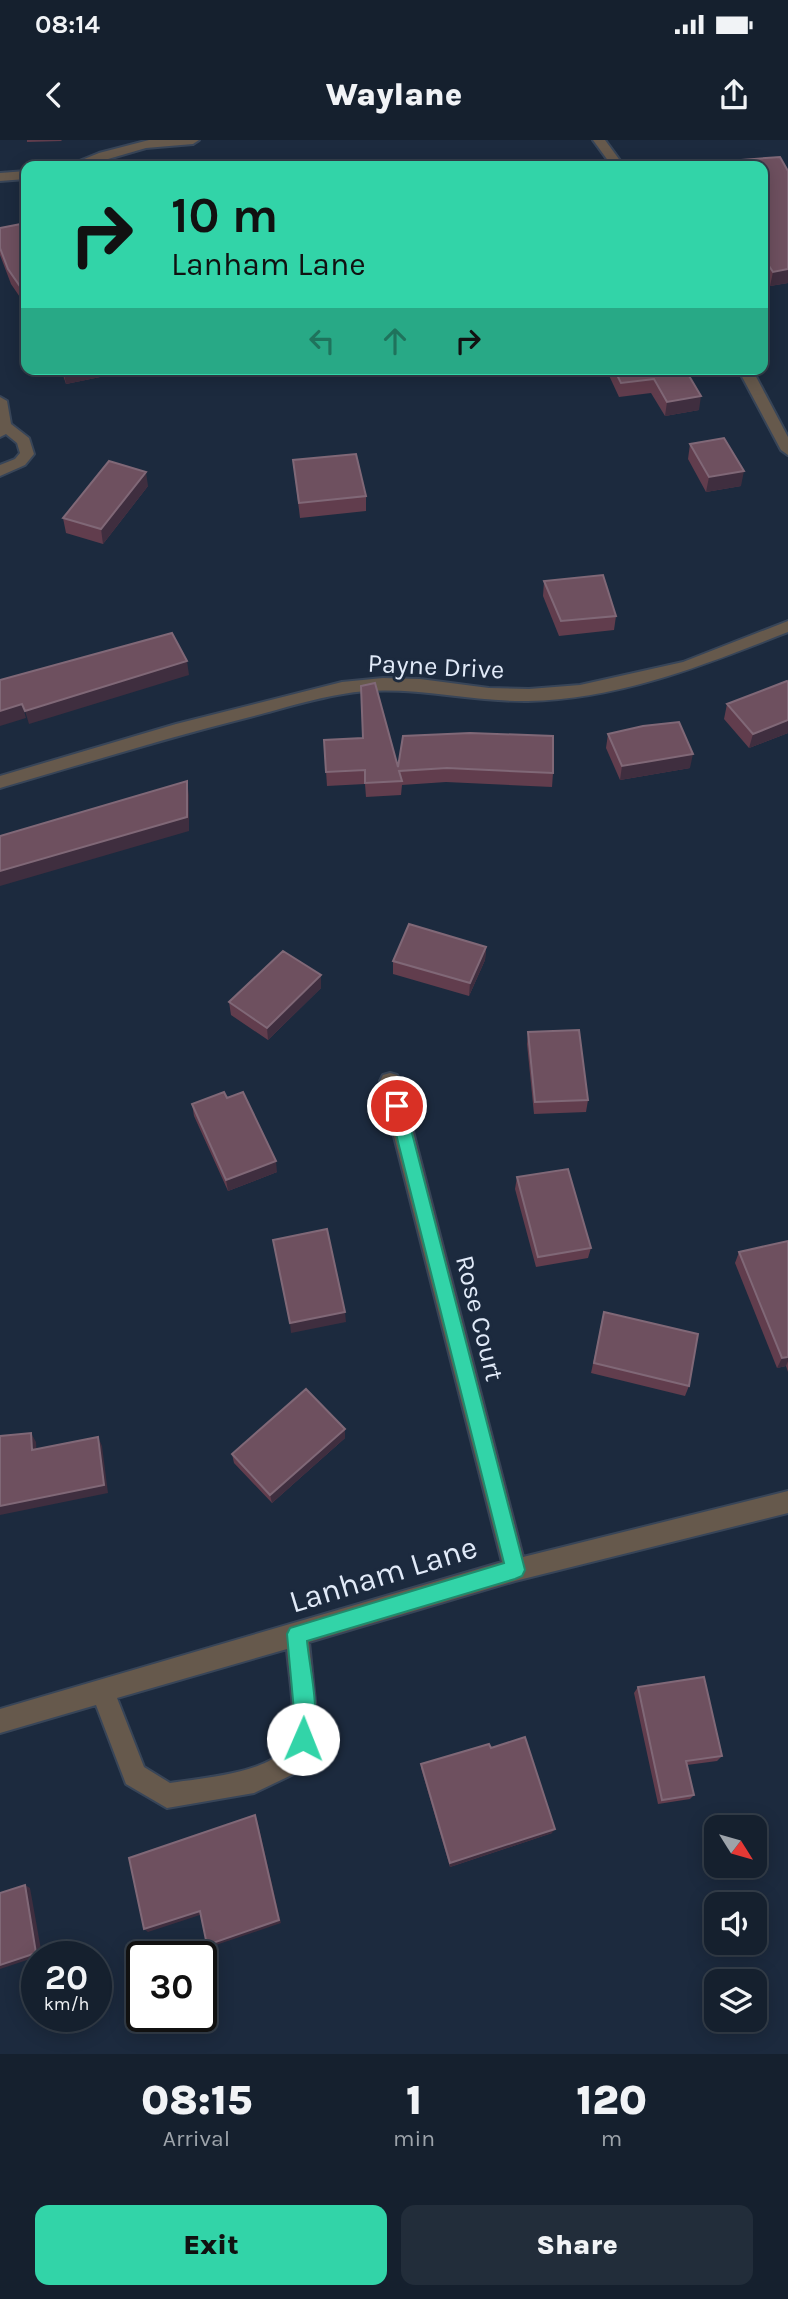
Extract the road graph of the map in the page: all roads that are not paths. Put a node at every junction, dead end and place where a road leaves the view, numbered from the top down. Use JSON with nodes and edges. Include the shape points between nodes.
{"nodes":[{"id":1,"x":169,"y":140,"type":"edge"},
{"id":2,"x":193,"y":140,"type":"edge"},
{"id":3,"x":599,"y":140,"type":"edge"},
{"id":4,"x":86,"y":161,"type":"edge"},
{"id":5,"x":614,"y":161,"type":"edge"},
{"id":6,"x":21,"y":175,"type":"edge"},
{"id":7,"x":0,"y":177,"type":"edge"},
{"id":8,"x":748,"y":375,"type":"edge"},
{"id":9,"x":0,"y":401,"type":"edge"},
{"id":10,"x":2,"y":430,"type":"edge"},
{"id":11,"x":788,"y":450,"type":"edge"},
{"id":12,"x":0,"y":471,"type":"edge"},
{"id":13,"x":788,"y":626,"type":"edge"},
{"id":14,"x":0,"y":782,"type":"edge"},
{"id":15,"x":390,"y":1081,"type":"dead end"},
{"id":16,"x":788,"y":1502,"type":"edge"},
{"id":17,"x":515,"y":1570,"type":"junction"},
{"id":18,"x":297,"y":1634,"type":"junction"},
{"id":19,"x":103,"y":1692,"type":"junction"},
{"id":20,"x":0,"y":1721,"type":"edge"}],
"edges":[{"from":1,"to":2,"type":"street"},
{"from":1,"to":4,"type":"street","via":[[118,148]]},
{"from":3,"to":5,"type":"street"},
{"from":6,"to":7,"type":"street"},
{"from":8,"to":11,"type":"street"},
{"from":9,"to":10,"type":"street"},
{"from":10,"to":12,"type":"street","via":[[24,441],[27,454]]},
{"from":13,"to":14,"type":"street","name":"Payne Drive","via":[[687,666],[580,691],[529,695],[420,685],[342,688]]},
{"from":15,"to":17,"type":"street","name":"Rose Court"},
{"from":16,"to":17,"type":"street","name":"Lanham Lane"},
{"from":17,"to":18,"type":"street","name":"Lanham Lane"},
{"from":18,"to":19,"type":"street","name":"Lanham Lane"},
{"from":18,"to":19,"type":"street","via":[[303,1739],[293,1761],[254,1781],[167,1796],[135,1775]]},
{"from":19,"to":20,"type":"street","name":"Lanham Lane"}]}
